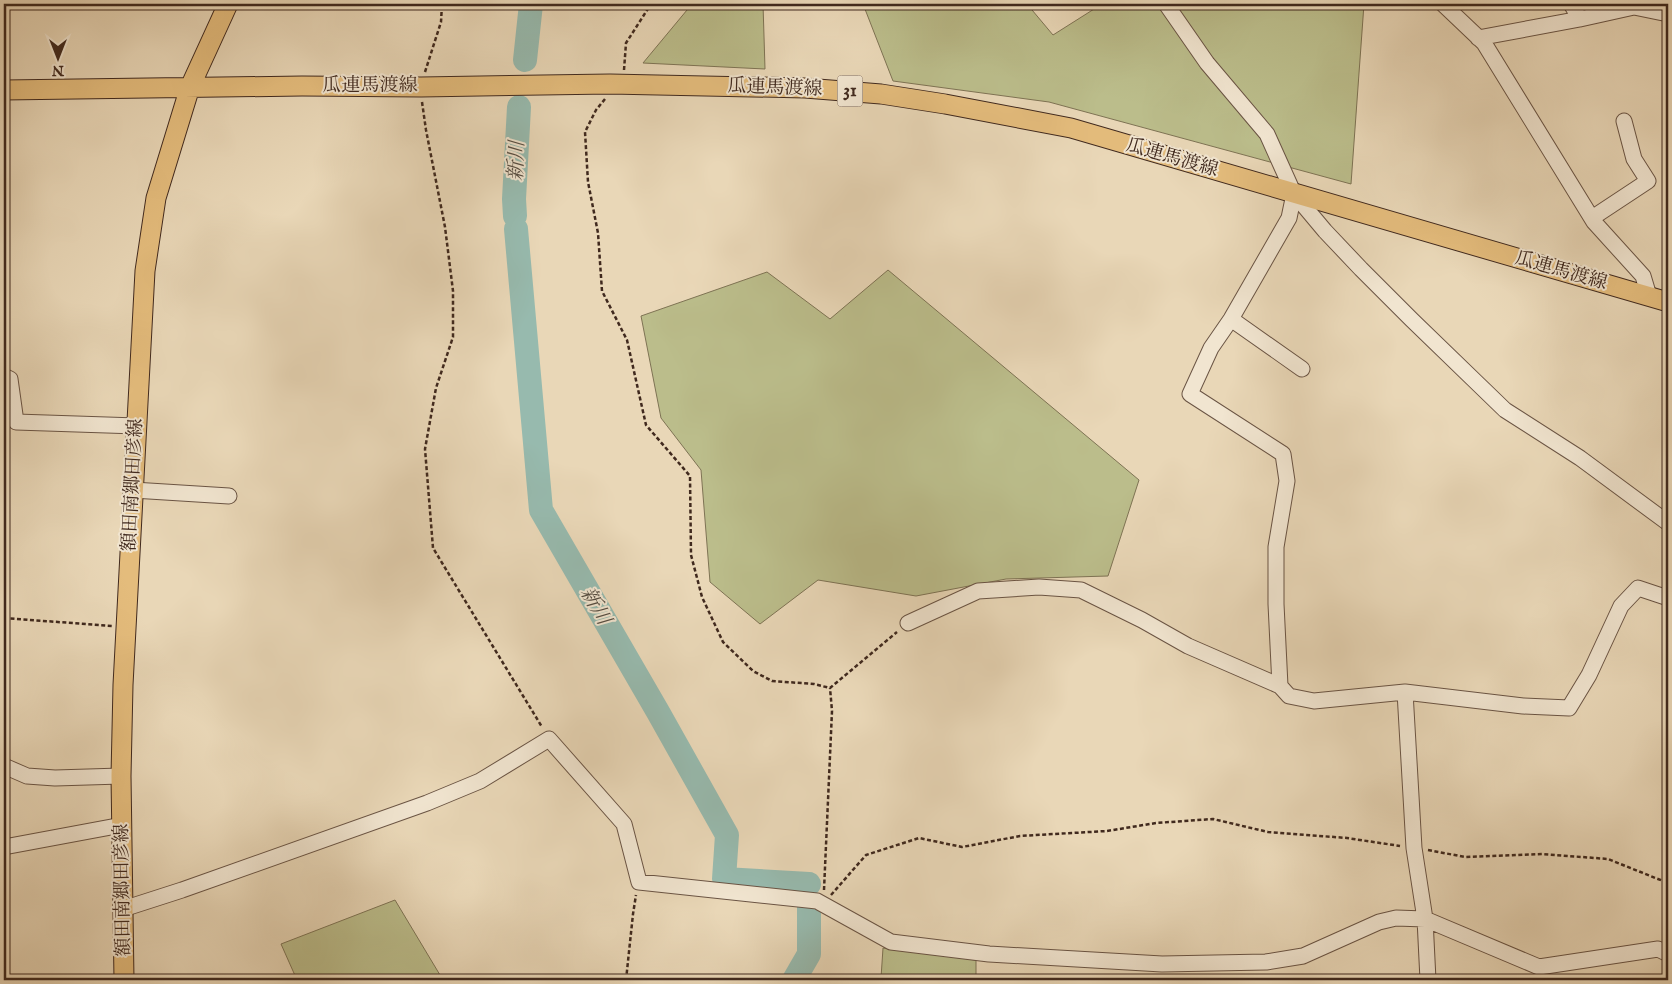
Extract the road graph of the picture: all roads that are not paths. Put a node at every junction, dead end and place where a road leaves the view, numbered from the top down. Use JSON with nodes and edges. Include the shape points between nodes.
{"nodes":[{"id":1,"x":228,"y":4,"type":"edge"},
{"id":2,"x":1166,"y":4,"type":"edge"},
{"id":3,"x":1443,"y":4,"type":"edge"},
{"id":4,"x":1571,"y":4,"type":"edge"},
{"id":5,"x":1668,"y":14,"type":"edge"},
{"id":6,"x":1580,"y":20,"type":"junction"},
{"id":7,"x":1478,"y":38,"type":"junction"},
{"id":8,"x":190,"y":87,"type":"junction"},
{"id":9,"x":4,"y":90,"type":"edge"},
{"id":10,"x":1624,"y":121,"type":"dead end"},
{"id":11,"x":1294,"y":194,"type":"junction"},
{"id":12,"x":1592,"y":218,"type":"junction"},
{"id":13,"x":1649,"y":296,"type":"junction"},
{"id":14,"x":1668,"y":302,"type":"edge"},
{"id":15,"x":1231,"y":319,"type":"junction"},
{"id":16,"x":1302,"y":369,"type":"dead end"},
{"id":17,"x":4,"y":376,"type":"edge"},
{"id":18,"x":136,"y":426,"type":"junction"},
{"id":19,"x":133,"y":490,"type":"junction"},
{"id":20,"x":229,"y":496,"type":"dead end"},
{"id":21,"x":1668,"y":523,"type":"edge"},
{"id":22,"x":1668,"y":598,"type":"edge"},
{"id":23,"x":908,"y":623,"type":"road end"},
{"id":24,"x":1280,"y":686,"type":"junction"},
{"id":25,"x":1405,"y":692,"type":"junction"},
{"id":26,"x":4,"y":766,"type":"edge"},
{"id":27,"x":121,"y":776,"type":"junction"},
{"id":28,"x":122,"y":825,"type":"junction"},
{"id":29,"x":4,"y":847,"type":"edge"},
{"id":30,"x":123,"y":908,"type":"junction"},
{"id":31,"x":1425,"y":919,"type":"junction"},
{"id":32,"x":1668,"y":954,"type":"edge"},
{"id":33,"x":124,"y":980,"type":"edge"},
{"id":34,"x":1428,"y":980,"type":"edge"}],
"edges":[{"from":1,"to":8,"type":"main road","name":"額田南郷田彦線"},
{"from":2,"to":11,"type":"street","via":[[1207,63],[1267,134]]},
{"from":3,"to":7,"type":"street"},
{"from":4,"to":6,"type":"street"},
{"from":5,"to":6,"type":"street","via":[[1634,7]]},
{"from":6,"to":7,"type":"street"},
{"from":7,"to":12,"type":"street"},
{"from":8,"to":9,"type":"main road","name":"瓜連馬渡線","number":"31"},
{"from":8,"to":11,"type":"main road","name":"瓜連馬渡線","number":"31","via":[[617,84],[805,88],[881,94],[1071,128]]},
{"from":8,"to":18,"type":"main road","name":"額田南郷田彦線","via":[[156,198],[144,271]]},
{"from":10,"to":12,"type":"street","via":[[1634,159],[1648,181]]},
{"from":11,"to":13,"type":"main road","name":"瓜連馬渡線","number":"31"},
{"from":11,"to":15,"type":"street","via":[[1289,218]]},
{"from":11,"to":21,"type":"street","via":[[1325,232],[1505,410],[1580,458]]},
{"from":12,"to":13,"type":"street","via":[[1643,276]]},
{"from":13,"to":14,"type":"main road","name":"瓜連馬渡線","number":"31"},
{"from":15,"to":16,"type":"street"},
{"from":15,"to":24,"type":"street","via":[[1211,348],[1190,394],[1283,454],[1287,482],[1276,547]]},
{"from":17,"to":18,"type":"street","via":[[10,379],[16,422]]},
{"from":18,"to":19,"type":"main road","name":"額田南郷田彦線"},
{"from":19,"to":20,"type":"street"},
{"from":19,"to":27,"type":"main road","name":"額田南郷田彦線"},
{"from":22,"to":25,"type":"street","via":[[1638,588],[1621,606],[1589,675],[1569,708]]},
{"from":23,"to":24,"type":"street","via":[[978,591],[1039,587],[1081,590],[1188,646]]},
{"from":24,"to":25,"type":"street","via":[[1289,696],[1314,701]]},
{"from":25,"to":31,"type":"street","via":[[1414,848]]},
{"from":26,"to":27,"type":"street","via":[[27,776]]},
{"from":27,"to":28,"type":"main road","name":"額田南郷田彦線"},
{"from":28,"to":29,"type":"street"},
{"from":28,"to":30,"type":"main road","name":"額田南郷田彦線"},
{"from":30,"to":31,"type":"street","via":[[427,803],[480,781],[549,739],[624,824],[639,882],[817,901],[891,942],[989,954],[1162,964],[1266,962],[1303,956],[1379,922],[1396,918]]},
{"from":30,"to":33,"type":"main road","name":"額田南郷田彦線"},
{"from":31,"to":32,"type":"street","via":[[1539,967],[1658,949]]},
{"from":31,"to":34,"type":"street"}]}
